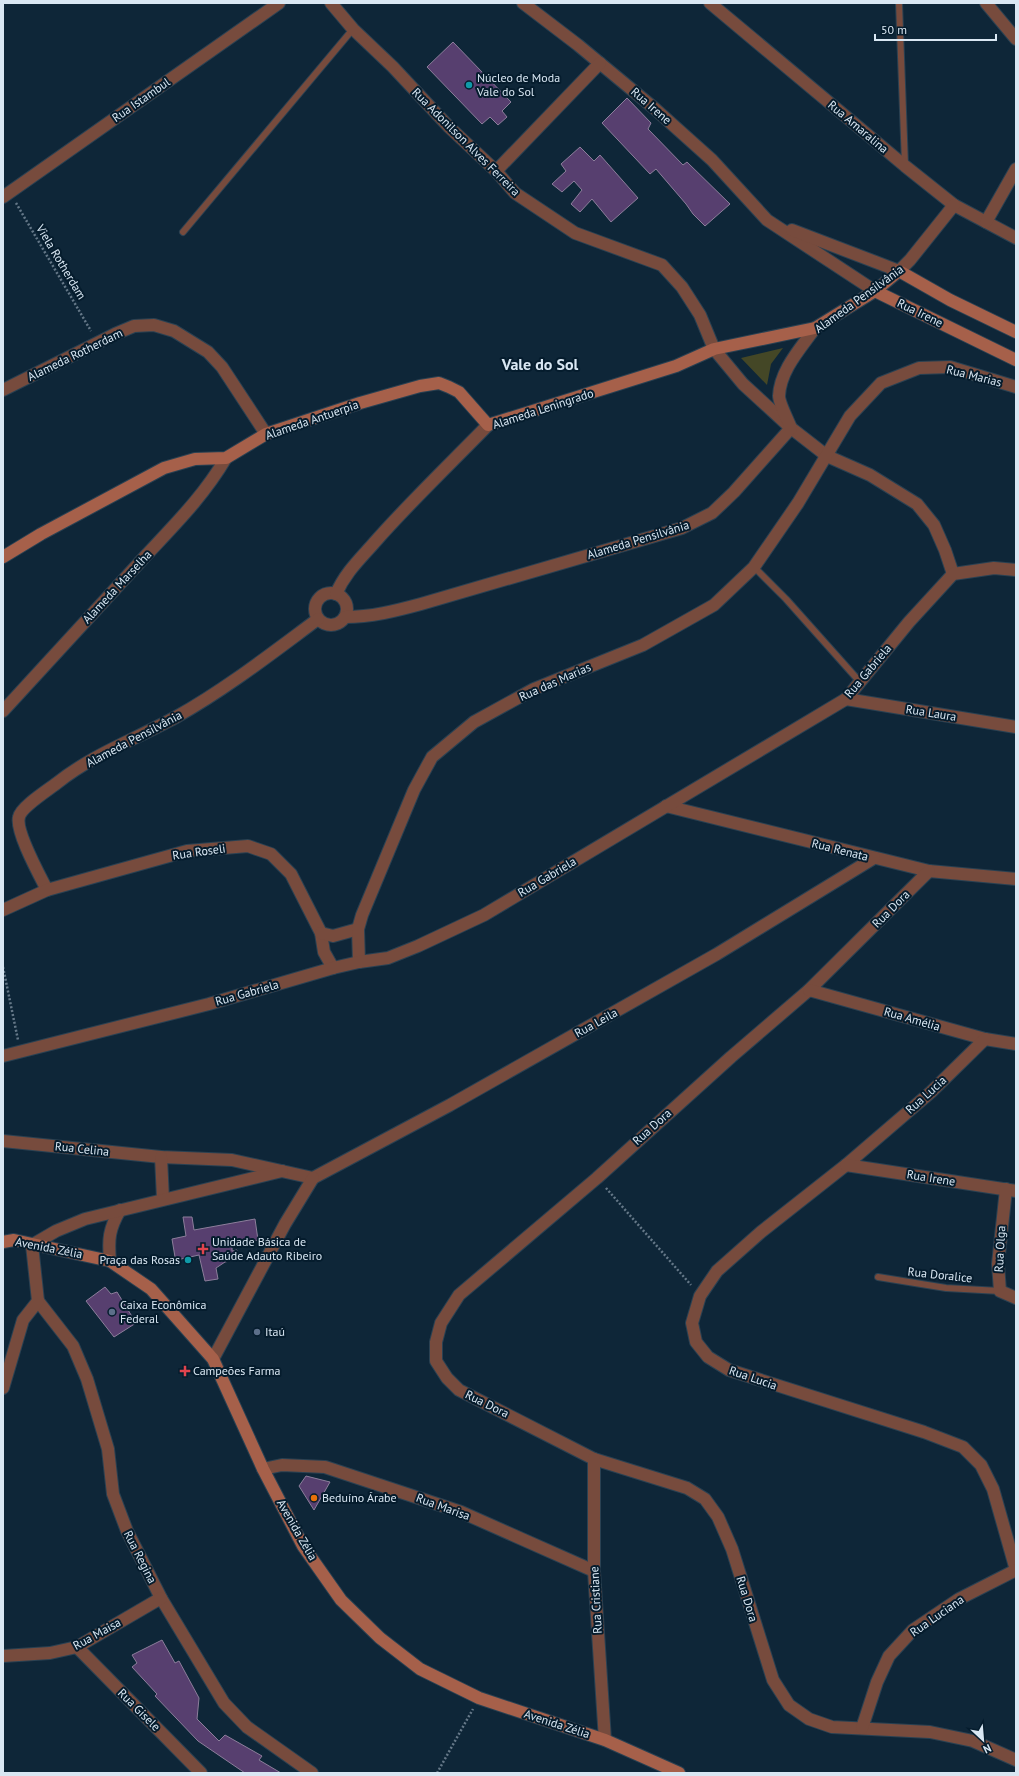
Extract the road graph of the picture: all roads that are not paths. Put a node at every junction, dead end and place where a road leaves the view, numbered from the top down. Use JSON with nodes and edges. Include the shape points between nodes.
{"nodes":[{"id":1,"x":279,"y":3,"type":"edge"},
{"id":2,"x":331,"y":3,"type":"edge"},
{"id":3,"x":523,"y":3,"type":"edge"},
{"id":4,"x":710,"y":3,"type":"edge"},
{"id":5,"x":899,"y":3,"type":"edge"},
{"id":6,"x":986,"y":3,"type":"edge"},
{"id":7,"x":353,"y":29,"type":"junction"},
{"id":8,"x":1016,"y":39,"type":"edge"},
{"id":9,"x":600,"y":63,"type":"junction"},
{"id":10,"x":905,"y":166,"type":"junction"},
{"id":11,"x":1016,"y":169,"type":"edge"},
{"id":12,"x":496,"y":171,"type":"junction"},
{"id":13,"x":5,"y":190,"type":"edge"},
{"id":14,"x":954,"y":205,"type":"junction"},
{"id":15,"x":767,"y":220,"type":"junction"},
{"id":16,"x":986,"y":222,"type":"junction"},
{"id":17,"x":183,"y":232,"type":"dead end"},
{"id":18,"x":1016,"y":238,"type":"edge"},
{"id":19,"x":899,"y":271,"type":"junction"},
{"id":20,"x":875,"y":291,"type":"junction"},
{"id":21,"x":815,"y":328,"type":"junction"},
{"id":22,"x":1016,"y":332,"type":"edge"},
{"id":23,"x":714,"y":350,"type":"junction"},
{"id":24,"x":1016,"y":360,"type":"edge"},
{"id":25,"x":1016,"y":387,"type":"edge"},
{"id":26,"x":3,"y":390,"type":"edge"},
{"id":27,"x":488,"y":425,"type":"junction"},
{"id":28,"x":791,"y":428,"type":"junction"},
{"id":29,"x":266,"y":434,"type":"junction"},
{"id":30,"x":827,"y":456,"type":"junction"},
{"id":31,"x":226,"y":458,"type":"junction"},
{"id":32,"x":3,"y":556,"type":"edge"},
{"id":33,"x":754,"y":567,"type":"junction"},
{"id":34,"x":1016,"y":570,"type":"edge"},
{"id":35,"x":952,"y":574,"type":"junction"},
{"id":36,"x":336,"y":594,"type":"junction"},
{"id":37,"x":345,"y":617,"type":"junction"},
{"id":38,"x":318,"y":619,"type":"junction"},
{"id":39,"x":860,"y":682,"type":"junction"},
{"id":40,"x":846,"y":699,"type":"junction"},
{"id":41,"x":3,"y":711,"type":"edge"},
{"id":42,"x":1016,"y":727,"type":"edge"},
{"id":43,"x":666,"y":806,"type":"junction"},
{"id":44,"x":874,"y":858,"type":"junction"},
{"id":45,"x":929,"y":871,"type":"junction"},
{"id":46,"x":1016,"y":879,"type":"edge"},
{"id":47,"x":47,"y":890,"type":"junction"},
{"id":48,"x":3,"y":910,"type":"edge"},
{"id":49,"x":358,"y":929,"type":"junction"},
{"id":50,"x":321,"y":933,"type":"junction"},
{"id":51,"x":359,"y":962,"type":"junction"},
{"id":52,"x":332,"y":968,"type":"junction"},
{"id":53,"x":809,"y":990,"type":"junction"},
{"id":54,"x":985,"y":1039,"type":"junction"},
{"id":55,"x":1016,"y":1044,"type":"edge"},
{"id":56,"x":3,"y":1056,"type":"edge"},
{"id":57,"x":3,"y":1141,"type":"edge"},
{"id":58,"x":161,"y":1157,"type":"junction"},
{"id":59,"x":846,"y":1165,"type":"junction"},
{"id":60,"x":282,"y":1171,"type":"junction"},
{"id":61,"x":313,"y":1178,"type":"junction"},
{"id":62,"x":1011,"y":1190,"type":"edge"},
{"id":63,"x":163,"y":1199,"type":"junction"},
{"id":64,"x":120,"y":1210,"type":"junction"},
{"id":65,"x":3,"y":1242,"type":"edge"},
{"id":66,"x":32,"y":1245,"type":"junction"},
{"id":67,"x":110,"y":1260,"type":"junction"},
{"id":68,"x":878,"y":1278,"type":"dead end"},
{"id":69,"x":1000,"y":1291,"type":"junction"},
{"id":70,"x":1016,"y":1298,"type":"edge"},
{"id":71,"x":38,"y":1301,"type":"junction"},
{"id":72,"x":213,"y":1359,"type":"junction"},
{"id":73,"x":3,"y":1388,"type":"edge"},
{"id":74,"x":594,"y":1459,"type":"junction"},
{"id":75,"x":263,"y":1469,"type":"junction"},
{"id":76,"x":1016,"y":1570,"type":"edge"},
{"id":77,"x":594,"y":1571,"type":"junction"},
{"id":78,"x":161,"y":1598,"type":"junction"},
{"id":79,"x":77,"y":1648,"type":"junction"},
{"id":80,"x":3,"y":1656,"type":"edge"},
{"id":81,"x":862,"y":1728,"type":"junction"},
{"id":82,"x":605,"y":1740,"type":"junction"},
{"id":83,"x":1016,"y":1760,"type":"edge"},
{"id":84,"x":201,"y":1773,"type":"edge"},
{"id":85,"x":312,"y":1773,"type":"edge"},
{"id":86,"x":679,"y":1773,"type":"edge"}],
"edges":[{"from":1,"to":13,"type":"street","name":"Rua Istambul"},
{"from":2,"to":7,"type":"street","name":"Rua Adonilson Alves Ferreira"},
{"from":3,"to":9,"type":"street","name":"Rua Irene"},
{"from":4,"to":10,"type":"street","name":"Rua Amaralina"},
{"from":5,"to":10,"type":"lane"},
{"from":6,"to":8,"type":"street"},
{"from":7,"to":12,"type":"street","name":"Rua Adonilson Alves Ferreira"},
{"from":7,"to":17,"type":"lane"},
{"from":9,"to":12,"type":"street"},
{"from":9,"to":15,"type":"street","name":"Rua Irene","via":[[712,160]]},
{"from":10,"to":14,"type":"street","name":"Rua Amaralina"},
{"from":11,"to":16,"type":"street"},
{"from":12,"to":23,"type":"street","name":"Rua Adonilson Alves Ferreira","via":[[515,193],[575,234],[662,265],[682,287],[700,315]]},
{"from":14,"to":16,"type":"street","name":"Rua Amaralina"},
{"from":14,"to":19,"type":"street","name":"Alameda Pensilvânia"},
{"from":15,"to":19,"type":"street","name":"Rua Irene"},
{"from":15,"to":20,"type":"street","name":"Rua Irene"},
{"from":16,"to":18,"type":"street","name":"Rua Amaralina"},
{"from":19,"to":20,"type":"street","name":"Alameda Pensilvânia"},
{"from":19,"to":22,"type":"street","name":"Rua Irene","via":[[950,300]]},
{"from":20,"to":21,"type":"street","name":"Alameda Pensilvânia"},
{"from":20,"to":24,"type":"street","name":"Rua Irene"},
{"from":21,"to":23,"type":"street","name":"Alameda Leningrado"},
{"from":21,"to":28,"type":"street","name":"Alameda Pensilvânia","via":[[784,375],[779,397]]},
{"from":23,"to":27,"type":"street","name":"Alameda Leningrado","via":[[676,366]]},
{"from":23,"to":28,"type":"street","name":"Rua Adonilson Alves Ferreira","via":[[743,384]]},
{"from":25,"to":30,"type":"street","name":"Rua Marias","via":[[950,367],[919,368],[881,383],[850,416]]},
{"from":26,"to":29,"type":"street","name":"Alameda Rotherdam","via":[[134,326],[154,325],[179,334],[208,352],[222,367]]},
{"from":27,"to":29,"type":"street","name":"Alameda Antuerpia","via":[[459,392],[438,383],[360,403]]},
{"from":27,"to":36,"type":"street","name":"Alameda Leningrado","via":[[394,520],[353,566]]},
{"from":28,"to":30,"type":"street","name":"Rua Adonilson Alves Ferreira"},
{"from":28,"to":37,"type":"street","name":"Alameda Pensilvânia","via":[[712,513],[682,528],[387,613]]},
{"from":29,"to":31,"type":"street","name":"Alameda Antuerpia"},
{"from":30,"to":33,"type":"street","name":"Rua das Marias","via":[[798,504]]},
{"from":30,"to":35,"type":"street","name":"Rua Adonilson Alves Ferreira","via":[[870,475],[917,504],[934,525],[946,550]]},
{"from":31,"to":32,"type":"street","name":"Alameda Antuerpia","via":[[195,459],[164,468]]},
{"from":31,"to":41,"type":"street","name":"Alameda Marselha","via":[[187,513]]},
{"from":33,"to":39,"type":"lane"},
{"from":33,"to":49,"type":"street","name":"Rua das Marias","via":[[714,605],[643,645],[534,689],[474,722],[432,757],[414,790]]},
{"from":34,"to":35,"type":"street","via":[[994,568]]},
{"from":35,"to":39,"type":"street","name":"Rua Gabriela"},
{"from":36,"to":37,"type":"street","via":[[343,599],[347,608]]},
{"from":36,"to":38,"type":"street","via":[[327,594],[319,598],[315,606]]},
{"from":37,"to":38,"type":"street","via":[[339,623],[330,625]]},
{"from":38,"to":47,"type":"street","name":"Alameda Pensilvânia","via":[[223,688],[176,717],[70,773],[26,808],[19,816],[18,825]]},
{"from":39,"to":40,"type":"street","name":"Rua Gabriela"},
{"from":40,"to":42,"type":"street","name":"Rua Laura"},
{"from":40,"to":43,"type":"street","name":"Rua Gabriela"},
{"from":43,"to":44,"type":"street","name":"Rua Renata"},
{"from":43,"to":51,"type":"street","name":"Rua Gabriela","via":[[484,915],[388,958]]},
{"from":44,"to":45,"type":"street","name":"Rua Renata"},
{"from":44,"to":61,"type":"street","name":"Rua Leila","via":[[704,962],[450,1105]]},
{"from":45,"to":46,"type":"street","name":"Rua Renata"},
{"from":45,"to":53,"type":"street","name":"Rua Dora"},
{"from":47,"to":48,"type":"street","name":"Rua Roseli"},
{"from":47,"to":50,"type":"street","name":"Rua Roseli","via":[[187,851],[248,846],[271,854],[291,874]]},
{"from":49,"to":50,"type":"street","via":[[333,936]]},
{"from":49,"to":51,"type":"street","name":"Rua das Marias"},
{"from":50,"to":52,"type":"street","name":"Rua Roseli","via":[[324,952]]},
{"from":51,"to":52,"type":"street","name":"Rua Gabriela"},
{"from":52,"to":56,"type":"street","name":"Rua Gabriela","via":[[209,1004]]},
{"from":53,"to":54,"type":"street","name":"Rua Amélia"},
{"from":53,"to":74,"type":"street","name":"Rua Dora","via":[[459,1296],[441,1322],[436,1342],[436,1362],[459,1390]]},
{"from":54,"to":55,"type":"street","name":"Rua Amélia"},
{"from":54,"to":59,"type":"street","name":"Rua Lucia","via":[[931,1092]]},
{"from":57,"to":58,"type":"street","name":"Rua Celina"},
{"from":58,"to":60,"type":"street","name":"Rua Celina","via":[[232,1160]]},
{"from":58,"to":63,"type":"street"},
{"from":59,"to":62,"type":"street","name":"Rua Irene"},
{"from":59,"to":76,"type":"street","name":"Rua Lucia","via":[[761,1232],[717,1271],[700,1296],[692,1323],[696,1342],[708,1357],[729,1370],[924,1432],[963,1447],[981,1465],[993,1489]]},
{"from":60,"to":61,"type":"street","name":"Rua Celina"},
{"from":60,"to":63,"type":"street"},
{"from":61,"to":72,"type":"street","via":[[285,1224]]},
{"from":62,"to":69,"type":"street","name":"Rua Olga","via":[[998,1264]]},
{"from":63,"to":64,"type":"street"},
{"from":64,"to":66,"type":"street","via":[[84,1219]]},
{"from":64,"to":67,"type":"street","via":[[111,1226],[108,1244]]},
{"from":65,"to":66,"type":"street","name":"Avenida Zélia","via":[[14,1240]]},
{"from":66,"to":67,"type":"street","name":"Avenida Zélia"},
{"from":66,"to":71,"type":"street"},
{"from":67,"to":72,"type":"street","name":"Avenida Zélia","via":[[151,1290]]},
{"from":68,"to":69,"type":"lane","name":"Rua Doralice","via":[[946,1288]]},
{"from":69,"to":70,"type":"street"},
{"from":71,"to":73,"type":"street","via":[[23,1320]]},
{"from":71,"to":78,"type":"street","name":"Rua Regina","via":[[73,1346],[88,1379],[108,1449],[113,1494],[127,1531]]},
{"from":72,"to":75,"type":"street","name":"Avenida Zélia"},
{"from":74,"to":77,"type":"street","name":"Rua Cristiane"},
{"from":74,"to":81,"type":"street","name":"Rua Dora","via":[[687,1488],[705,1499],[718,1517],[732,1549],[773,1680],[789,1705],[809,1719],[832,1727]]},
{"from":75,"to":77,"type":"street","name":"Rua Marisa","via":[[282,1465],[325,1467],[461,1512]]},
{"from":75,"to":82,"type":"street","name":"Avenida Zélia","via":[[303,1546],[341,1600],[380,1638],[420,1669],[479,1698]]},
{"from":76,"to":81,"type":"street","name":"Rua Luciana","via":[[959,1599],[914,1630],[889,1656],[877,1682]]},
{"from":77,"to":82,"type":"street","name":"Rua Cristiane"},
{"from":78,"to":79,"type":"street","name":"Rua Maisa"},
{"from":78,"to":85,"type":"street","name":"Rua Regina","via":[[224,1703],[247,1728]]},
{"from":79,"to":80,"type":"street","name":"Rua Maisa","via":[[50,1653]]},
{"from":79,"to":84,"type":"street","name":"Rua Gisele"},
{"from":81,"to":83,"type":"street","name":"Rua Dora","via":[[930,1732],[973,1741]]},
{"from":82,"to":86,"type":"street","name":"Avenida Zélia"}]}
